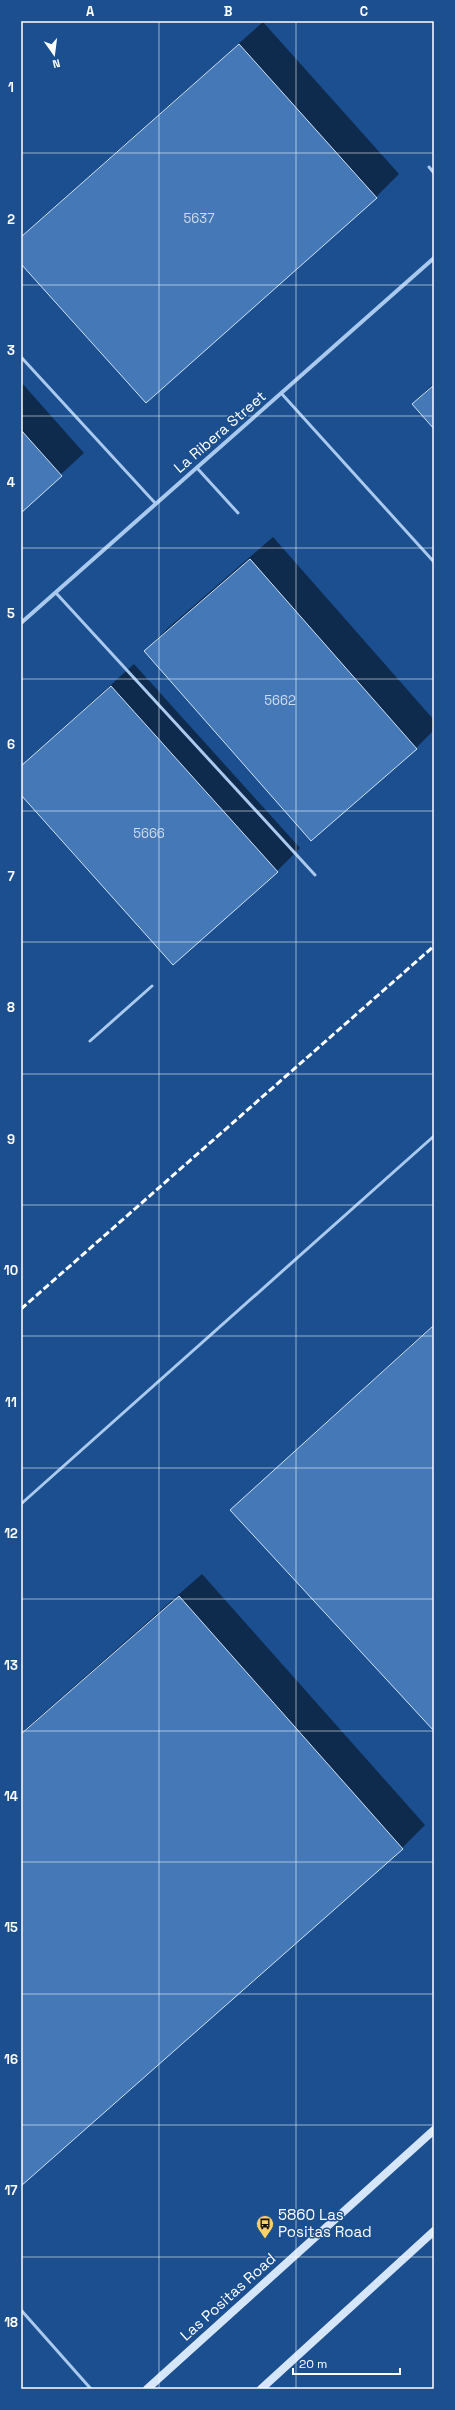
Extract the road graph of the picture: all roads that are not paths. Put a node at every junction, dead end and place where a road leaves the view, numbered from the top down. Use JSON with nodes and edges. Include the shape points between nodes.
{"nodes":[{"id":1,"x":429,"y":168,"type":"dead end"},
{"id":2,"x":434,"y":173,"type":"edge"},
{"id":3,"x":434,"y":258,"type":"edge"},
{"id":4,"x":21,"y":357,"type":"edge"},
{"id":5,"x":281,"y":393,"type":"junction"},
{"id":6,"x":197,"y":468,"type":"junction"},
{"id":7,"x":156,"y":504,"type":"junction"},
{"id":8,"x":238,"y":513,"type":"dead end"},
{"id":9,"x":434,"y":562,"type":"edge"},
{"id":10,"x":56,"y":593,"type":"junction"},
{"id":11,"x":21,"y":624,"type":"edge"},
{"id":12,"x":315,"y":875,"type":"dead end"},
{"id":13,"x":152,"y":986,"type":"dead end"},
{"id":14,"x":90,"y":1041,"type":"dead end"},
{"id":15,"x":434,"y":1136,"type":"edge"},
{"id":16,"x":21,"y":1504,"type":"edge"},
{"id":17,"x":434,"y":2130,"type":"edge"},
{"id":18,"x":434,"y":2231,"type":"edge"},
{"id":19,"x":21,"y":2310,"type":"edge"},
{"id":20,"x":91,"y":2389,"type":"edge"},
{"id":21,"x":147,"y":2389,"type":"edge"},
{"id":22,"x":261,"y":2389,"type":"edge"}],
"edges":[{"from":1,"to":2,"type":"lane"},
{"from":3,"to":5,"type":"street","name":"La Ribera Street"},
{"from":4,"to":7,"type":"lane"},
{"from":5,"to":6,"type":"street","name":"La Ribera Street"},
{"from":5,"to":9,"type":"lane"},
{"from":6,"to":7,"type":"street","name":"La Ribera Street"},
{"from":6,"to":8,"type":"lane"},
{"from":7,"to":10,"type":"street","name":"La Ribera Street"},
{"from":10,"to":11,"type":"street","name":"La Ribera Street"},
{"from":10,"to":12,"type":"lane"},
{"from":13,"to":14,"type":"lane"},
{"from":15,"to":16,"type":"lane"},
{"from":17,"to":21,"type":"main road","name":"Las Positas Road"},
{"from":18,"to":22,"type":"main road"},
{"from":19,"to":20,"type":"lane"}]}
